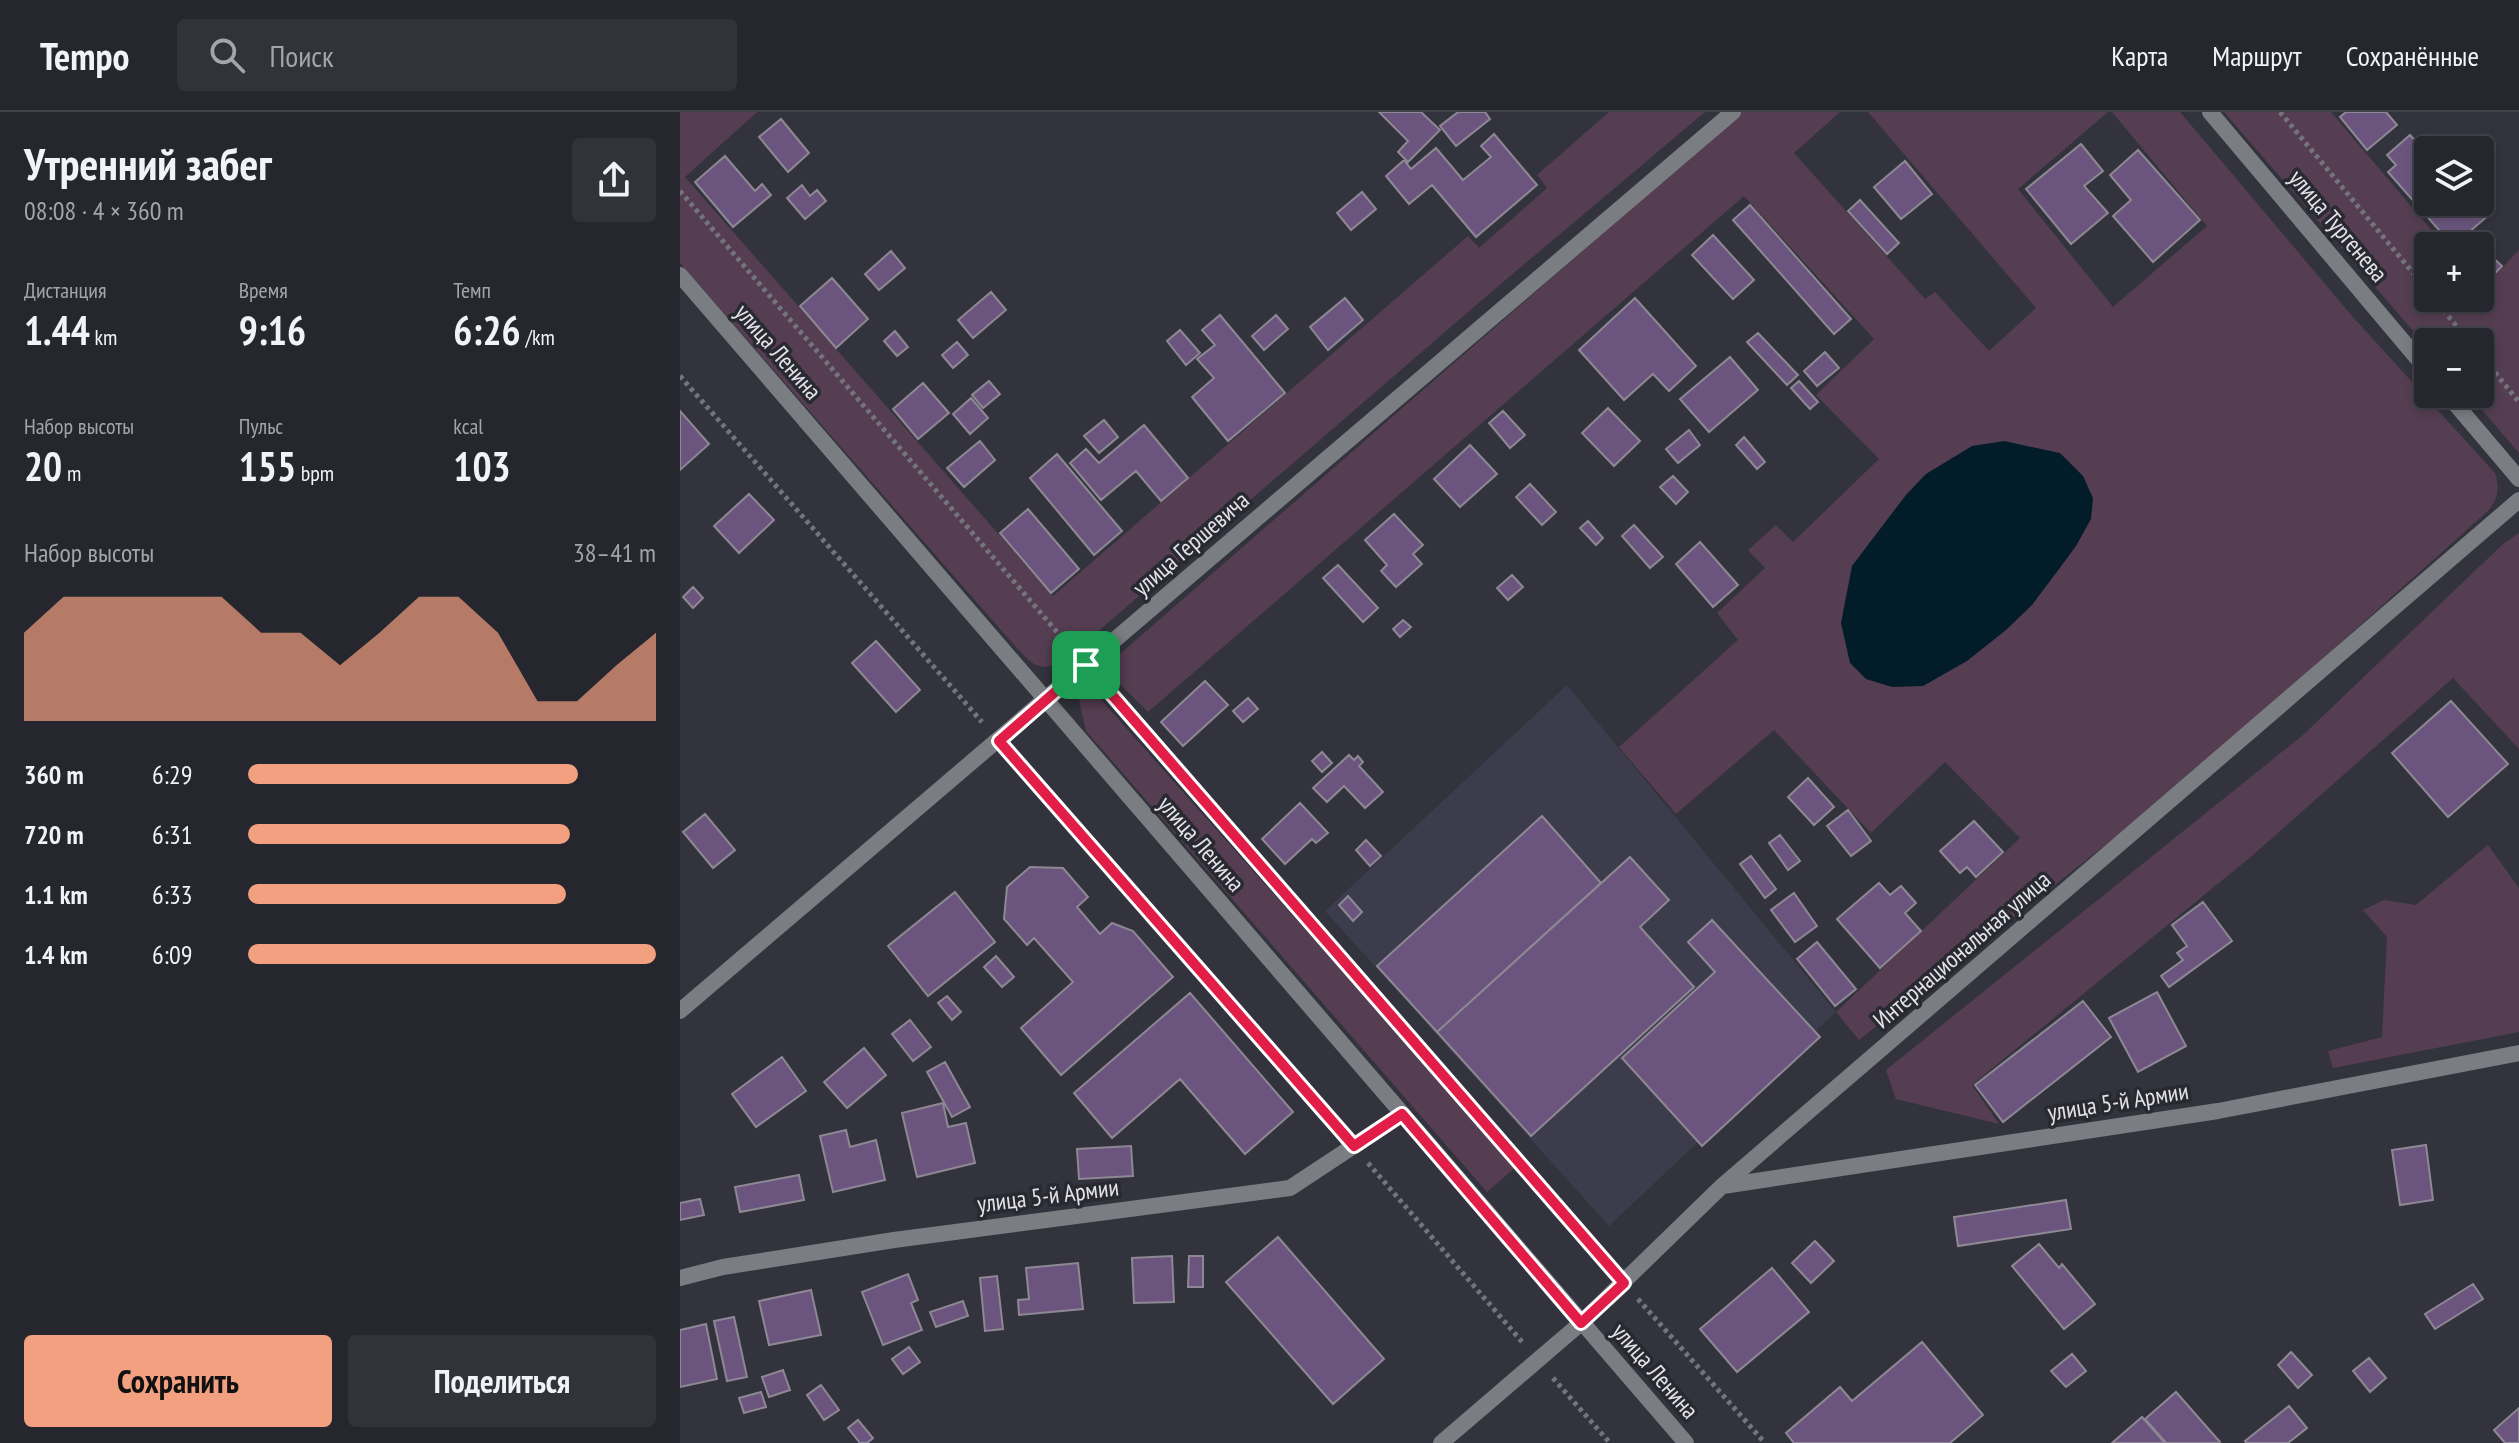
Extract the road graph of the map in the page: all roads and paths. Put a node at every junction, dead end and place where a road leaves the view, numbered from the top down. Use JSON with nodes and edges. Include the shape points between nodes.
{"nodes":[{"id":1,"x":1733,"y":112,"type":"edge"},
{"id":2,"x":2210,"y":112,"type":"edge"},
{"id":3,"x":2280,"y":112,"type":"edge"},
{"id":4,"x":680,"y":191,"type":"edge"},
{"id":5,"x":2414,"y":274,"type":"edge"},
{"id":6,"x":680,"y":275,"type":"edge"},
{"id":7,"x":2445,"y":312,"type":"edge"},
{"id":8,"x":2458,"y":328,"type":"edge"},
{"id":9,"x":2414,"y":354,"type":"edge"},
{"id":10,"x":2494,"y":371,"type":"edge"},
{"id":11,"x":680,"y":376,"type":"edge"},
{"id":12,"x":2519,"y":402,"type":"edge"},
{"id":13,"x":2459,"y":408,"type":"edge"},
{"id":14,"x":2519,"y":479,"type":"edge"},
{"id":15,"x":2519,"y":500,"type":"edge"},
{"id":16,"x":1086,"y":665,"type":"junction"},
{"id":17,"x":1045,"y":699,"type":"junction"},
{"id":18,"x":999,"y":741,"type":"junction"},
{"id":19,"x":680,"y":1011,"type":"edge"},
{"id":20,"x":2519,"y":1053,"type":"edge"},
{"id":21,"x":1402,"y":1114,"type":"junction"},
{"id":22,"x":1354,"y":1146,"type":"junction"},
{"id":23,"x":1722,"y":1186,"type":"junction"},
{"id":24,"x":680,"y":1278,"type":"edge"},
{"id":25,"x":1624,"y":1283,"type":"junction"},
{"id":26,"x":1581,"y":1323,"type":"junction"},
{"id":27,"x":1537,"y":1360,"type":"junction"},
{"id":28,"x":1441,"y":1443,"type":"edge"},
{"id":29,"x":1610,"y":1443,"type":"edge"},
{"id":30,"x":1686,"y":1443,"type":"edge"},
{"id":31,"x":1765,"y":1443,"type":"edge"}],
"edges":[{"from":1,"to":16,"type":"street","name":"улица Гершевича"},
{"from":2,"to":9,"type":"street","name":"улица Тургенева"},
{"from":3,"to":5,"type":"path"},
{"from":4,"to":16,"type":"path"},
{"from":6,"to":17,"type":"street","name":"улица Ленина"},
{"from":7,"to":8,"type":"path"},
{"from":10,"to":12,"type":"path"},
{"from":11,"to":18,"type":"path"},
{"from":13,"to":14,"type":"street"},
{"from":15,"to":23,"type":"street","name":"Интернациональная улица"},
{"from":16,"to":17,"type":"street","name":"улица Гершевича"},
{"from":16,"to":25,"type":"path"},
{"from":17,"to":18,"type":"street","name":"улица Гершевича"},
{"from":17,"to":21,"type":"street","name":"улица Ленина"},
{"from":18,"to":19,"type":"street","name":"улица Гершевича"},
{"from":18,"to":22,"type":"path"},
{"from":20,"to":23,"type":"street","name":"улица 5-й Армии","via":[[2218,1111]]},
{"from":21,"to":22,"type":"street","name":"улица 5-й Армии"},
{"from":21,"to":26,"type":"street","name":"улица Ленина"},
{"from":22,"to":24,"type":"street","name":"улица 5-й Армии","via":[[1290,1188],[894,1240]]},
{"from":22,"to":27,"type":"path"},
{"from":23,"to":25,"type":"street","name":"Интернациональная улица"},
{"from":25,"to":26,"type":"street","name":"Интернациональная улица"},
{"from":25,"to":31,"type":"path"},
{"from":26,"to":27,"type":"street","name":"Интернациональная улица"},
{"from":26,"to":30,"type":"street","name":"улица Ленина"},
{"from":27,"to":28,"type":"street","name":"Интернациональная улица"},
{"from":27,"to":29,"type":"path"}]}
